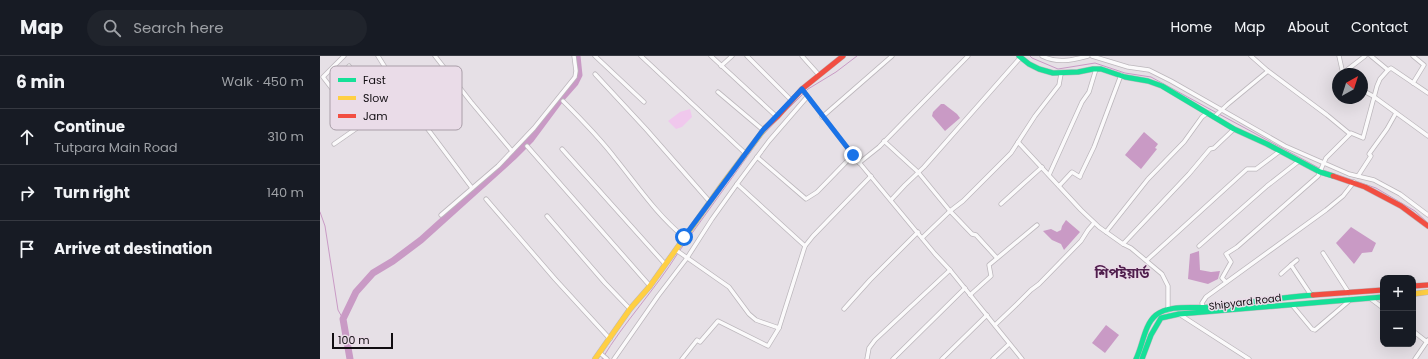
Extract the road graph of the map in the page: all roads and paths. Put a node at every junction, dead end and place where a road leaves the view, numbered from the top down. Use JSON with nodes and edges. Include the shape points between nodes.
{"nodes":[{"id":1,"x":344,"y":56,"type":"edge"},
{"id":2,"x":378,"y":56,"type":"edge"},
{"id":3,"x":435,"y":56,"type":"edge"},
{"id":4,"x":574,"y":56,"type":"edge"},
{"id":5,"x":595,"y":56,"type":"edge"},
{"id":6,"x":641,"y":56,"type":"edge"},
{"id":7,"x":711,"y":56,"type":"edge"},
{"id":8,"x":732,"y":56,"type":"edge"},
{"id":9,"x":747,"y":56,"type":"edge"},
{"id":10,"x":802,"y":56,"type":"edge"},
{"id":11,"x":844,"y":56,"type":"edge"},
{"id":12,"x":892,"y":56,"type":"edge"},
{"id":13,"x":968,"y":56,"type":"edge"},
{"id":14,"x":1042,"y":56,"type":"edge"},
{"id":15,"x":1088,"y":56,"type":"edge"},
{"id":16,"x":1092,"y":56,"type":"edge"},
{"id":17,"x":1251,"y":56,"type":"edge"},
{"id":18,"x":1339,"y":56,"type":"edge"},
{"id":19,"x":1365,"y":56,"type":"edge"},
{"id":20,"x":1371,"y":56,"type":"edge"},
{"id":21,"x":1413,"y":56,"type":"edge"},
{"id":22,"x":1020,"y":57,"type":"edge"},
{"id":23,"x":1424,"y":65,"type":"junction"},
{"id":24,"x":334,"y":66,"type":"edge"},
{"id":25,"x":384,"y":66,"type":"edge"},
{"id":26,"x":443,"y":66,"type":"edge"},
{"id":27,"x":721,"y":66,"type":"junction"},
{"id":28,"x":1342,"y":68,"type":"edge"},
{"id":29,"x":1349,"y":68,"type":"edge"},
{"id":30,"x":1096,"y":69,"type":"junction"},
{"id":31,"x":1428,"y":69,"type":"edge"},
{"id":32,"x":330,"y":70,"type":"edge"},
{"id":33,"x":1388,"y":70,"type":"junction"},
{"id":34,"x":1268,"y":71,"type":"junction"},
{"id":35,"x":595,"y":74,"type":"dead end"},
{"id":36,"x":819,"y":74,"type":"junction"},
{"id":37,"x":1061,"y":74,"type":"junction"},
{"id":38,"x":1121,"y":75,"type":"junction"},
{"id":39,"x":1413,"y":83,"type":"junction"},
{"id":40,"x":330,"y":86,"type":"edge"},
{"id":41,"x":802,"y":89,"type":"junction"},
{"id":42,"x":462,"y":91,"type":"edge"},
{"id":43,"x":718,"y":92,"type":"dead end"},
{"id":44,"x":1368,"y":93,"type":"edge"},
{"id":45,"x":1428,"y":93,"type":"edge"},
{"id":46,"x":1374,"y":96,"type":"junction"},
{"id":47,"x":807,"y":97,"type":"junction"},
{"id":48,"x":792,"y":100,"type":"junction"},
{"id":49,"x":563,"y":101,"type":"dead end"},
{"id":50,"x":644,"y":102,"type":"dead end"},
{"id":51,"x":1218,"y":113,"type":"junction"},
{"id":52,"x":1396,"y":113,"type":"junction"},
{"id":53,"x":1209,"y":114,"type":"junction"},
{"id":54,"x":776,"y":117,"type":"junction"},
{"id":55,"x":822,"y":117,"type":"junction"},
{"id":56,"x":1234,"y":129,"type":"junction"},
{"id":57,"x":356,"y":130,"type":"edge"},
{"id":58,"x":428,"y":130,"type":"edge"},
{"id":59,"x":763,"y":130,"type":"junction"},
{"id":60,"x":1350,"y":134,"type":"junction"},
{"id":61,"x":1428,"y":136,"type":"edge"},
{"id":62,"x":884,"y":141,"type":"junction"},
{"id":63,"x":1018,"y":142,"type":"junction"},
{"id":64,"x":334,"y":144,"type":"dead end"},
{"id":65,"x":527,"y":146,"type":"dead end"},
{"id":66,"x":562,"y":149,"type":"dead end"},
{"id":67,"x":512,"y":151,"type":"junction"},
{"id":68,"x":1280,"y":151,"type":"junction"},
{"id":69,"x":746,"y":154,"type":"junction"},
{"id":70,"x":853,"y":155,"type":"junction"},
{"id":71,"x":757,"y":157,"type":"junction"},
{"id":72,"x":1299,"y":161,"type":"junction"},
{"id":73,"x":859,"y":163,"type":"junction"},
{"id":74,"x":1324,"y":164,"type":"junction"},
{"id":75,"x":1042,"y":167,"type":"junction"},
{"id":76,"x":918,"y":172,"type":"junction"},
{"id":77,"x":1320,"y":172,"type":"junction"},
{"id":78,"x":1049,"y":175,"type":"junction"},
{"id":79,"x":871,"y":176,"type":"junction"},
{"id":80,"x":1358,"y":176,"type":"junction"},
{"id":81,"x":1354,"y":182,"type":"junction"},
{"id":82,"x":737,"y":184,"type":"junction"},
{"id":83,"x":1059,"y":186,"type":"junction"},
{"id":84,"x":472,"y":188,"type":"junction"},
{"id":85,"x":486,"y":199,"type":"dead end"},
{"id":86,"x":891,"y":200,"type":"junction"},
{"id":87,"x":710,"y":202,"type":"junction"},
{"id":88,"x":1001,"y":204,"type":"dead end"},
{"id":89,"x":950,"y":210,"type":"junction"},
{"id":90,"x":441,"y":215,"type":"dead end"},
{"id":91,"x":1428,"y":215,"type":"edge"},
{"id":92,"x":547,"y":216,"type":"dead end"},
{"id":93,"x":1094,"y":222,"type":"junction"},
{"id":94,"x":1037,"y":225,"type":"dead end"},
{"id":95,"x":1428,"y":226,"type":"edge"},
{"id":96,"x":918,"y":232,"type":"junction"},
{"id":97,"x":1106,"y":232,"type":"junction"},
{"id":98,"x":684,"y":237,"type":"junction"},
{"id":99,"x":922,"y":238,"type":"junction"},
{"id":100,"x":1123,"y":244,"type":"junction"},
{"id":101,"x":805,"y":246,"type":"junction"},
{"id":102,"x":1199,"y":246,"type":"dead end"},
{"id":103,"x":676,"y":250,"type":"junction"},
{"id":104,"x":1323,"y":253,"type":"dead end"},
{"id":105,"x":687,"y":258,"type":"junction"},
{"id":106,"x":997,"y":258,"type":"junction"},
{"id":107,"x":1147,"y":260,"type":"junction"},
{"id":108,"x":1297,"y":260,"type":"dead end"},
{"id":109,"x":665,"y":264,"type":"junction"},
{"id":110,"x":1291,"y":265,"type":"junction"},
{"id":111,"x":950,"y":270,"type":"junction"},
{"id":112,"x":1281,"y":274,"type":"dead end"},
{"id":113,"x":1226,"y":282,"type":"junction"},
{"id":114,"x":1428,"y":285,"type":"edge"},
{"id":115,"x":650,"y":286,"type":"junction"},
{"id":116,"x":1416,"y":286,"type":"edge"},
{"id":117,"x":965,"y":288,"type":"junction"},
{"id":118,"x":1380,"y":290,"type":"edge"},
{"id":119,"x":1428,"y":292,"type":"edge"},
{"id":120,"x":1349,"y":293,"type":"junction"},
{"id":121,"x":1416,"y":294,"type":"edge"},
{"id":122,"x":970,"y":295,"type":"junction"},
{"id":123,"x":1311,"y":295,"type":"junction"},
{"id":124,"x":1380,"y":297,"type":"edge"},
{"id":125,"x":1370,"y":298,"type":"junction"},
{"id":126,"x":1350,"y":300,"type":"junction"},
{"id":127,"x":1291,"y":304,"type":"junction"},
{"id":128,"x":1380,"y":306,"type":"edge"},
{"id":129,"x":1203,"y":307,"type":"junction"},
{"id":130,"x":844,"y":308,"type":"dead end"},
{"id":131,"x":630,"y":309,"type":"junction"},
{"id":132,"x":1168,"y":310,"type":"junction"},
{"id":133,"x":1179,"y":314,"type":"junction"},
{"id":134,"x":987,"y":315,"type":"junction"},
{"id":135,"x":995,"y":325,"type":"junction"},
{"id":136,"x":779,"y":328,"type":"junction"},
{"id":137,"x":1416,"y":333,"type":"edge"},
{"id":138,"x":610,"y":338,"type":"junction"},
{"id":139,"x":1427,"y":341,"type":"edge"},
{"id":140,"x":1009,"y":344,"type":"junction"},
{"id":141,"x":600,"y":353,"type":"junction"},
{"id":142,"x":595,"y":359,"type":"edge"},
{"id":143,"x":608,"y":359,"type":"edge"},
{"id":144,"x":614,"y":359,"type":"edge"},
{"id":145,"x":682,"y":359,"type":"edge"},
{"id":146,"x":868,"y":359,"type":"edge"},
{"id":147,"x":893,"y":359,"type":"edge"},
{"id":148,"x":942,"y":359,"type":"edge"},
{"id":149,"x":993,"y":359,"type":"edge"},
{"id":150,"x":1022,"y":359,"type":"edge"},
{"id":151,"x":1136,"y":359,"type":"edge"},
{"id":152,"x":1142,"y":359,"type":"edge"},
{"id":153,"x":1249,"y":359,"type":"edge"},
{"id":154,"x":1415,"y":359,"type":"edge"}],
"edges":[{"from":1,"to":24,"type":"street"},
{"from":2,"to":25,"type":"street"},
{"from":3,"to":26,"type":"street"},
{"from":4,"to":67,"type":"street","via":[[575,77]]},
{"from":5,"to":50,"type":"street"},
{"from":6,"to":69,"type":"street"},
{"from":7,"to":27,"type":"street"},
{"from":8,"to":27,"type":"street"},
{"from":9,"to":48,"type":"street"},
{"from":10,"to":36,"type":"street"},
{"from":11,"to":36,"type":"street"},
{"from":12,"to":55,"type":"street"},
{"from":13,"to":62,"type":"street"},
{"from":14,"to":15,"type":"street","via":[[1051,60],[1067,61]]},
{"from":16,"to":51,"type":"street","via":[[1148,70],[1171,80]]},
{"from":17,"to":34,"type":"street"},
{"from":18,"to":28,"type":"street"},
{"from":19,"to":29,"type":"street"},
{"from":20,"to":33,"type":"street"},
{"from":21,"to":23,"type":"street"},
{"from":22,"to":37,"type":"street","via":[[1039,69]]},
{"from":22,"to":76,"type":"street"},
{"from":23,"to":31,"type":"street"},
{"from":23,"to":39,"type":"street"},
{"from":27,"to":54,"type":"street"},
{"from":30,"to":37,"type":"street"},
{"from":30,"to":38,"type":"street"},
{"from":30,"to":78,"type":"street","via":[[1089,92]]},
{"from":32,"to":40,"type":"street","via":[[323,77]]},
{"from":33,"to":39,"type":"street","via":[[1391,68]]},
{"from":33,"to":46,"type":"street","via":[[1380,79]]},
{"from":34,"to":51,"type":"street"},
{"from":34,"to":60,"type":"street"},
{"from":35,"to":87,"type":"street"},
{"from":36,"to":41,"type":"street"},
{"from":37,"to":63,"type":"street","via":[[1059,85]]},
{"from":38,"to":53,"type":"street","via":[[1162,86]]},
{"from":38,"to":83,"type":"street","via":[[1080,176],[1072,172]]},
{"from":39,"to":45,"type":"street"},
{"from":41,"to":47,"type":"street"},
{"from":41,"to":48,"type":"street"},
{"from":42,"to":67,"type":"street"},
{"from":43,"to":59,"type":"street"},
{"from":44,"to":46,"type":"street"},
{"from":46,"to":52,"type":"street"},
{"from":46,"to":60,"type":"street","via":[[1363,138]]},
{"from":47,"to":55,"type":"street"},
{"from":47,"to":71,"type":"street"},
{"from":48,"to":54,"type":"street"},
{"from":49,"to":98,"type":"street","via":[[602,142],[656,210]]},
{"from":51,"to":53,"type":"street"},
{"from":51,"to":56,"type":"street"},
{"from":51,"to":74,"type":"street"},
{"from":52,"to":61,"type":"street"},
{"from":52,"to":80,"type":"street"},
{"from":53,"to":97,"type":"street","via":[[1202,117],[1184,142],[1148,179]]},
{"from":54,"to":59,"type":"street"},
{"from":55,"to":70,"type":"street"},
{"from":56,"to":68,"type":"street"},
{"from":56,"to":100,"type":"street","via":[[1210,149]]},
{"from":57,"to":64,"type":"street"},
{"from":58,"to":84,"type":"street"},
{"from":59,"to":69,"type":"street"},
{"from":60,"to":74,"type":"street","via":[[1326,158]]},
{"from":62,"to":73,"type":"street"},
{"from":62,"to":76,"type":"street"},
{"from":63,"to":75,"type":"street"},
{"from":63,"to":89,"type":"street","via":[[991,174]]},
{"from":65,"to":115,"type":"street"},
{"from":66,"to":109,"type":"street"},
{"from":67,"to":84,"type":"street"},
{"from":68,"to":72,"type":"street"},
{"from":68,"to":107,"type":"street","via":[[1256,169],[1247,169]]},
{"from":69,"to":87,"type":"street"},
{"from":70,"to":71,"type":"street","via":[[817,192],[806,199]]},
{"from":70,"to":73,"type":"street"},
{"from":71,"to":82,"type":"street"},
{"from":72,"to":77,"type":"street"},
{"from":72,"to":102,"type":"street"},
{"from":73,"to":79,"type":"street"},
{"from":74,"to":77,"type":"street"},
{"from":74,"to":80,"type":"street"},
{"from":75,"to":78,"type":"street"},
{"from":75,"to":88,"type":"street"},
{"from":76,"to":86,"type":"street"},
{"from":76,"to":89,"type":"street"},
{"from":77,"to":81,"type":"street"},
{"from":77,"to":113,"type":"street","via":[[1226,254],[1231,262],[1222,278]]},
{"from":78,"to":83,"type":"street"},
{"from":79,"to":86,"type":"street"},
{"from":79,"to":101,"type":"street"},
{"from":80,"to":91,"type":"street","via":[[1374,180],[1400,194]]},
{"from":81,"to":95,"type":"street","via":[[1401,206]]},
{"from":81,"to":113,"type":"street","via":[[1343,196],[1326,210]]},
{"from":82,"to":101,"type":"street"},
{"from":82,"to":105,"type":"street"},
{"from":83,"to":93,"type":"street"},
{"from":84,"to":90,"type":"street"},
{"from":85,"to":138,"type":"street"},
{"from":86,"to":96,"type":"street"},
{"from":87,"to":98,"type":"street"},
{"from":89,"to":99,"type":"street"},
{"from":89,"to":106,"type":"street"},
{"from":92,"to":131,"type":"street"},
{"from":93,"to":97,"type":"street"},
{"from":93,"to":135,"type":"street","via":[[1081,241]]},
{"from":94,"to":106,"type":"street"},
{"from":96,"to":99,"type":"street"},
{"from":96,"to":130,"type":"street"},
{"from":97,"to":100,"type":"street"},
{"from":98,"to":103,"type":"street"},
{"from":99,"to":111,"type":"street"},
{"from":100,"to":107,"type":"street"},
{"from":101,"to":136,"type":"street"},
{"from":103,"to":105,"type":"street"},
{"from":103,"to":109,"type":"street"},
{"from":104,"to":120,"type":"street"},
{"from":105,"to":136,"type":"street","via":[[729,287],[756,320]]},
{"from":105,"to":144,"type":"street"},
{"from":106,"to":122,"type":"street","via":[[989,265],[991,276]]},
{"from":107,"to":132,"type":"street","via":[[1162,274],[1168,286]]},
{"from":108,"to":110,"type":"street"},
{"from":109,"to":115,"type":"street"},
{"from":110,"to":112,"type":"street"},
{"from":110,"to":123,"type":"street"},
{"from":111,"to":117,"type":"street"},
{"from":111,"to":146,"type":"street","via":[[875,340],[869,348]]},
{"from":113,"to":129,"type":"street","via":[[1203,301]]},
{"from":114,"to":116,"type":"street"},
{"from":115,"to":131,"type":"street"},
{"from":117,"to":122,"type":"street"},
{"from":117,"to":147,"type":"street"},
{"from":118,"to":120,"type":"street","name":"Shipyard Road"},
{"from":119,"to":121,"type":"street"},
{"from":120,"to":123,"type":"street","name":"Shipyard Road"},
{"from":122,"to":134,"type":"street"},
{"from":123,"to":129,"type":"street","name":"Shipyard Road"},
{"from":124,"to":125,"type":"street"},
{"from":125,"to":126,"type":"street"},
{"from":125,"to":128,"type":"street"},
{"from":126,"to":127,"type":"street"},
{"from":126,"to":127,"type":"street","via":[[1315,330]]},
{"from":127,"to":133,"type":"street"},
{"from":129,"to":132,"type":"street","name":"Shipyard Road"},
{"from":131,"to":138,"type":"street"},
{"from":132,"to":151,"type":"street","name":"Shipyard Road","via":[[1156,315],[1152,321]]},
{"from":133,"to":152,"type":"street","via":[[1161,318]]},
{"from":133,"to":153,"type":"street"},
{"from":134,"to":135,"type":"street"},
{"from":134,"to":148,"type":"street"},
{"from":135,"to":140,"type":"street"},
{"from":136,"to":145,"type":"street","via":[[768,346],[718,321],[700,342],[697,340]]},
{"from":137,"to":139,"type":"street"},
{"from":138,"to":141,"type":"street"},
{"from":139,"to":154,"type":"street"},
{"from":140,"to":149,"type":"street"},
{"from":140,"to":150,"type":"street"},
{"from":141,"to":142,"type":"street"},
{"from":141,"to":143,"type":"street"}]}
